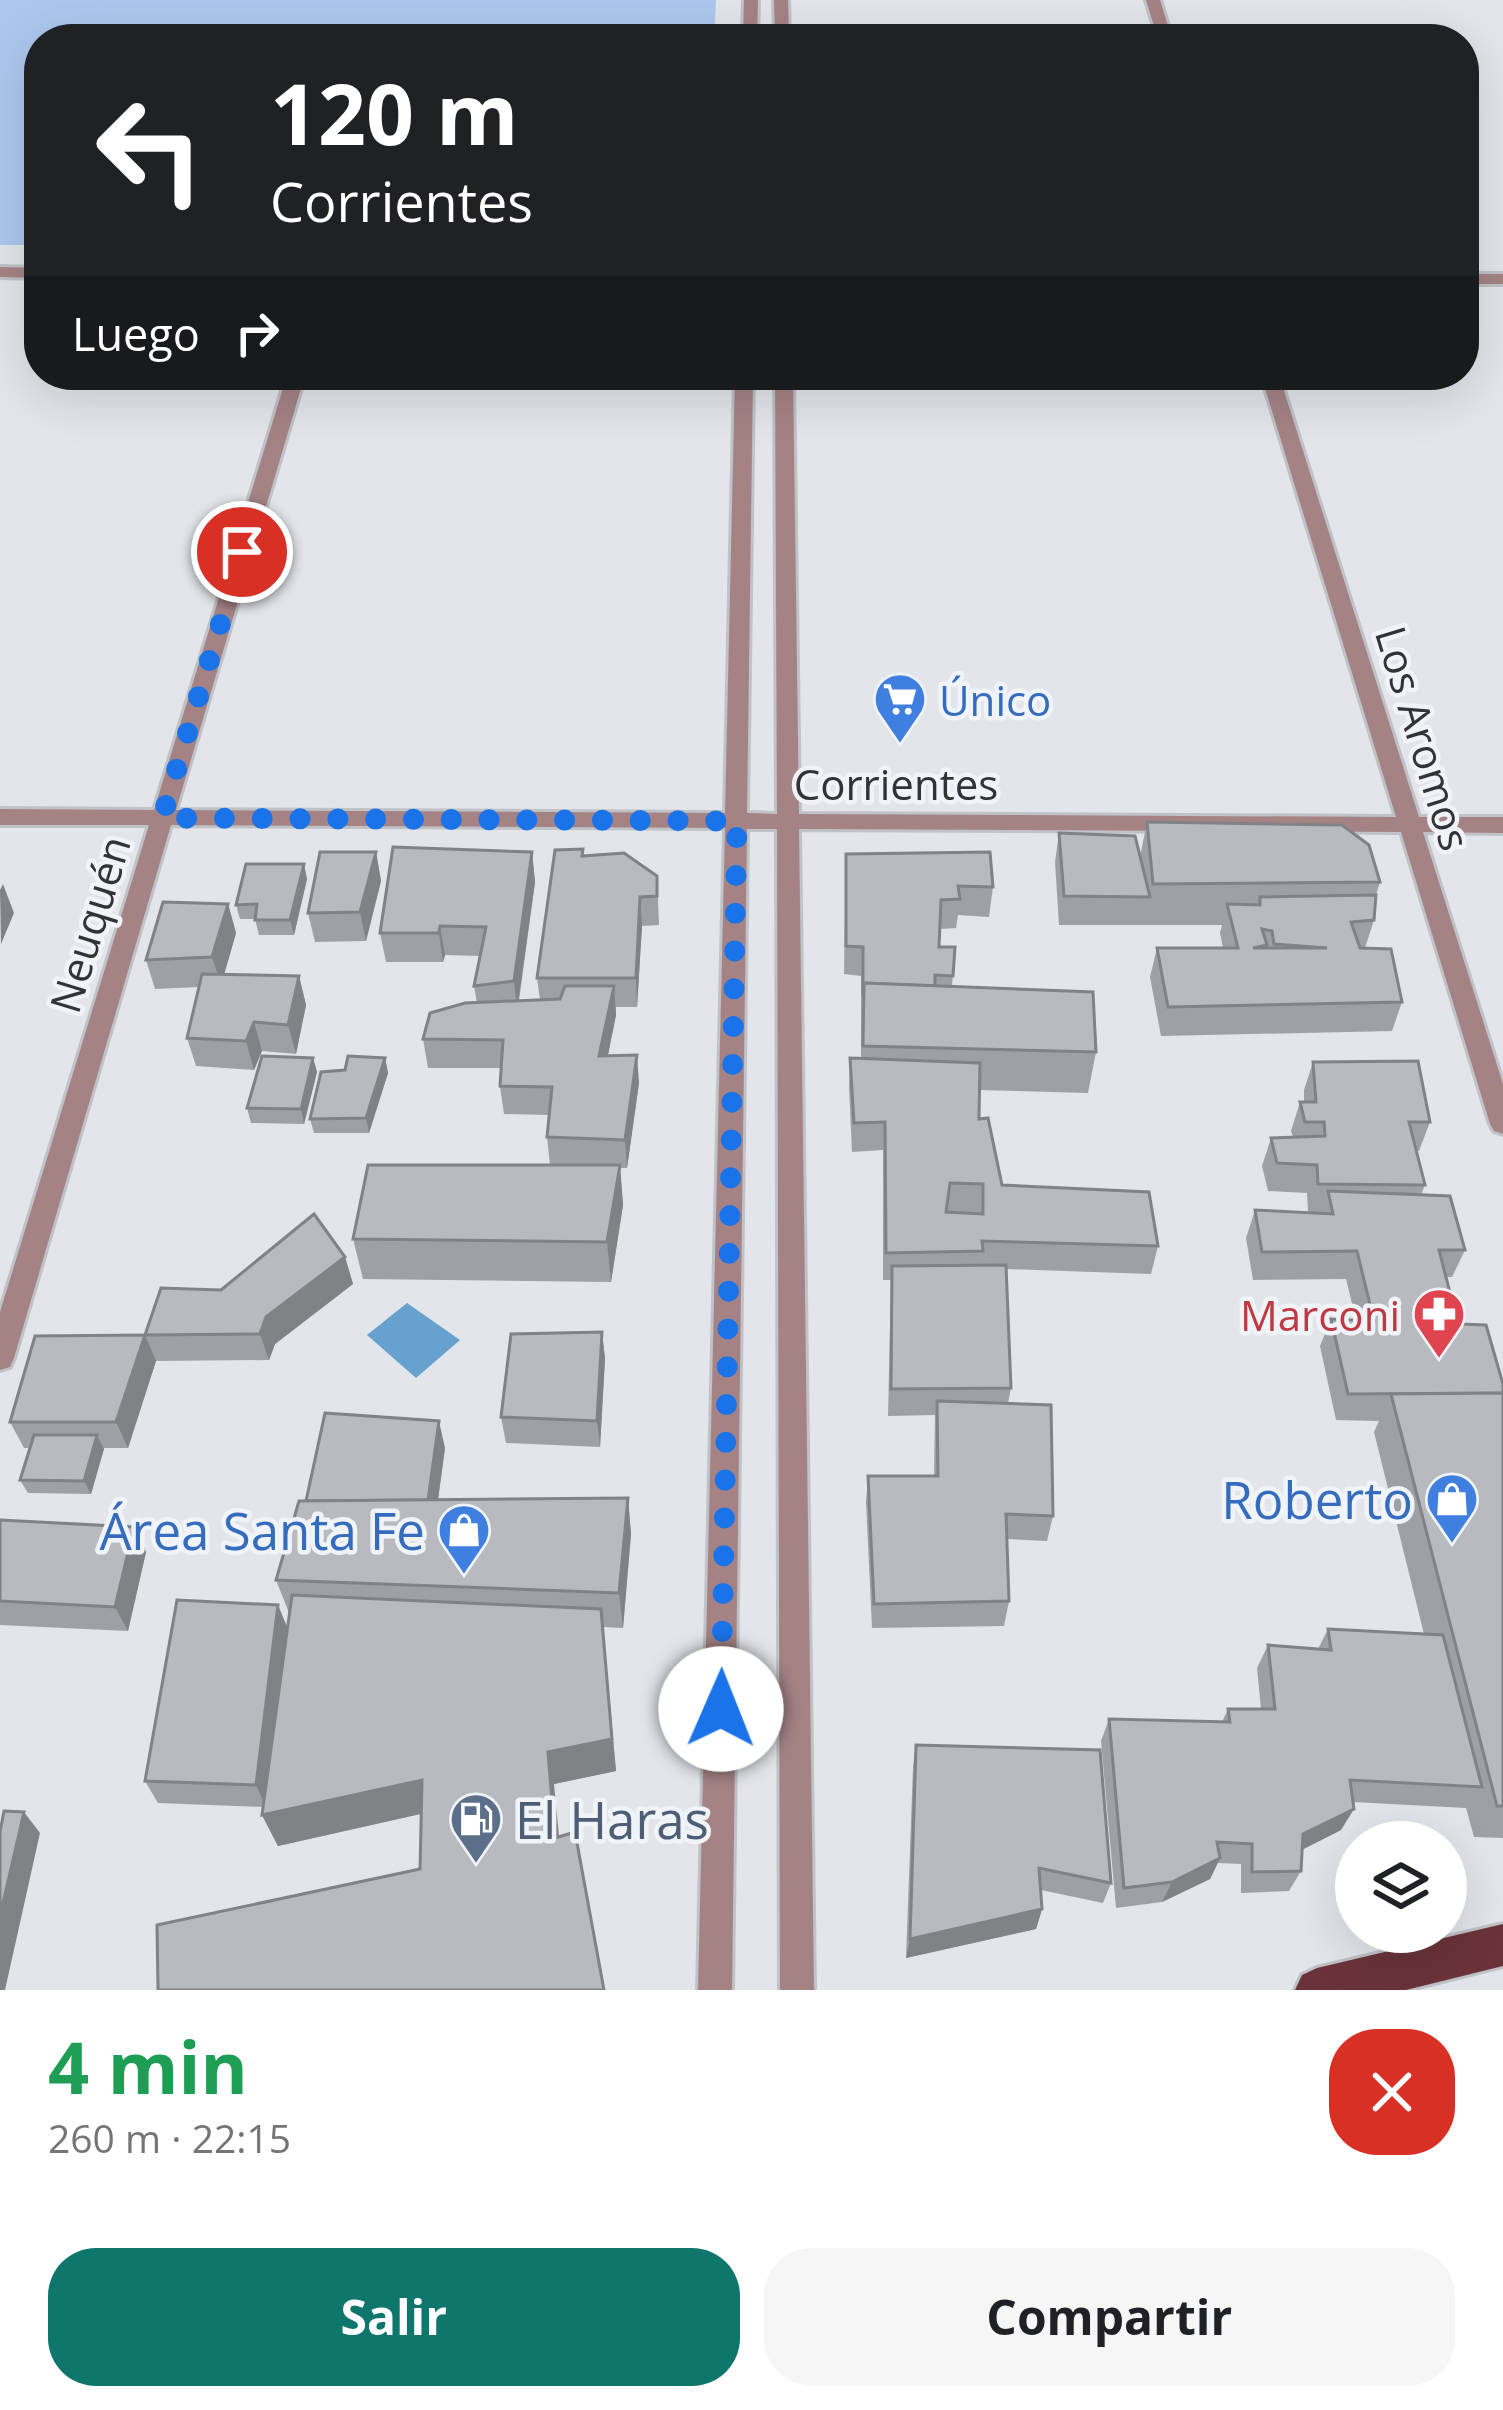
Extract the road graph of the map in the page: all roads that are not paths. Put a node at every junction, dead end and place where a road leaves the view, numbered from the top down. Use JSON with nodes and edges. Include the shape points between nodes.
{"nodes":[{"id":1,"x":291,"y":390,"type":"edge"},
{"id":2,"x":745,"y":390,"type":"edge"},
{"id":3,"x":784,"y":390,"type":"edge"},
{"id":4,"x":1275,"y":390,"type":"edge"},
{"id":5,"x":0,"y":817,"type":"edge"},
{"id":6,"x":162,"y":818,"type":"junction"},
{"id":7,"x":737,"y":821,"type":"junction"},
{"id":8,"x":788,"y":821,"type":"junction"},
{"id":9,"x":1410,"y":824,"type":"junction"},
{"id":10,"x":1503,"y":825,"type":"edge"},
{"id":11,"x":1503,"y":1124,"type":"edge"},
{"id":12,"x":0,"y":1358,"type":"edge"},
{"id":13,"x":1503,"y":1945,"type":"edge"},
{"id":14,"x":716,"y":1990,"type":"edge"},
{"id":15,"x":797,"y":1990,"type":"edge"},
{"id":16,"x":1317,"y":1990,"type":"edge"}],
"edges":[{"from":1,"to":6,"type":"street","name":"Neuquén"},
{"from":2,"to":7,"type":"street"},
{"from":3,"to":8,"type":"street"},
{"from":4,"to":9,"type":"street","name":"Los Aromos"},
{"from":5,"to":6,"type":"street","name":"Corrientes"},
{"from":6,"to":7,"type":"street","name":"Corrientes"},
{"from":6,"to":12,"type":"street","name":"Neuquén"},
{"from":7,"to":8,"type":"street","name":"Corrientes"},
{"from":7,"to":14,"type":"street"},
{"from":8,"to":9,"type":"street","name":"Corrientes"},
{"from":8,"to":15,"type":"street"},
{"from":9,"to":10,"type":"street","name":"Corrientes"},
{"from":9,"to":11,"type":"street","name":"Los Aromos"},
{"from":13,"to":16,"type":"main road"}]}
